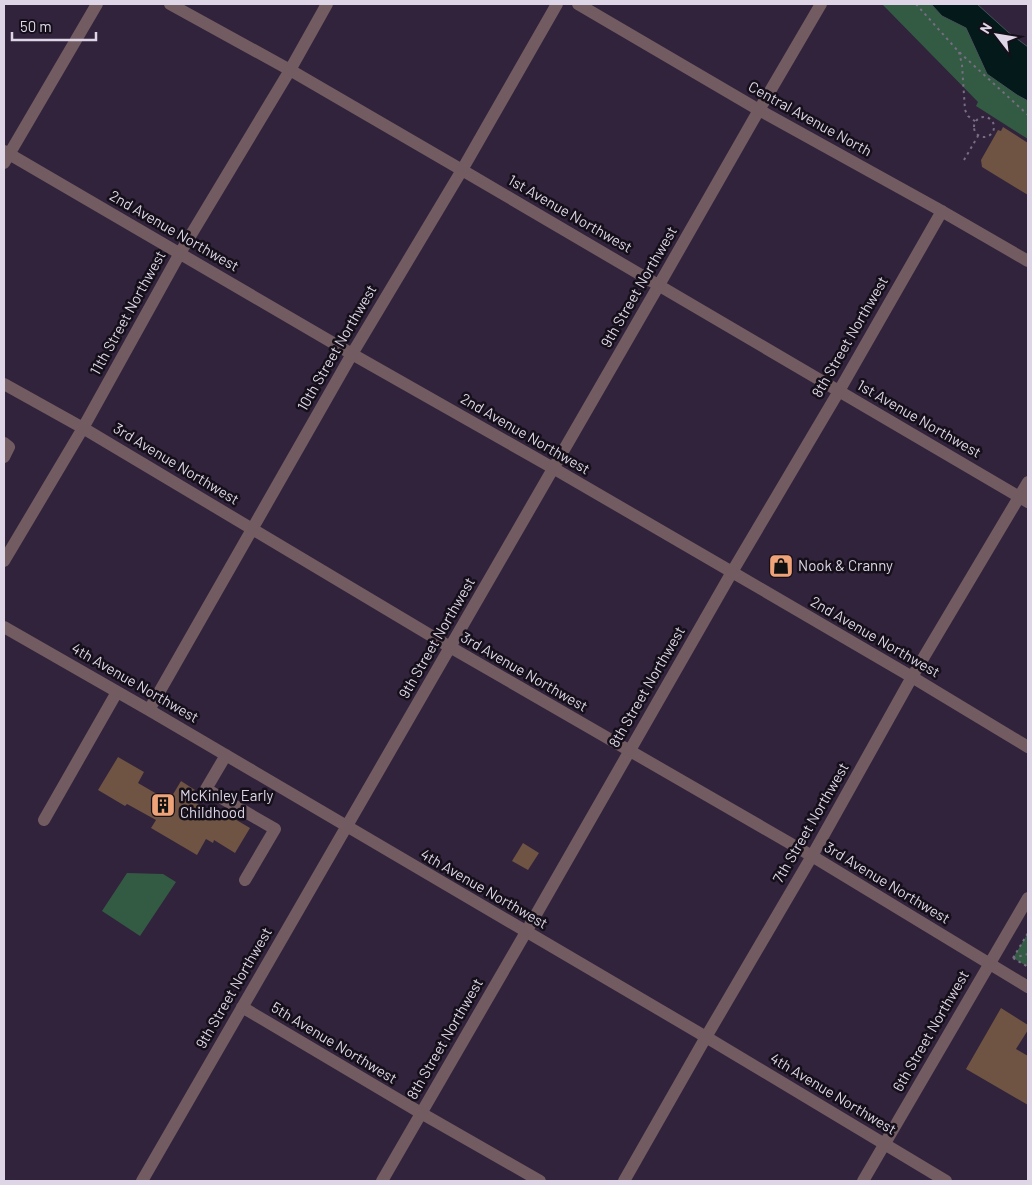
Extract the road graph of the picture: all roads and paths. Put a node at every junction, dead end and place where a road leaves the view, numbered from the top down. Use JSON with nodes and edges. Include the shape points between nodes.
{"nodes":[{"id":1,"x":97,"y":4,"type":"edge"},
{"id":2,"x":170,"y":4,"type":"edge"},
{"id":3,"x":327,"y":4,"type":"edge"},
{"id":4,"x":557,"y":4,"type":"edge"},
{"id":5,"x":578,"y":4,"type":"edge"},
{"id":6,"x":821,"y":4,"type":"edge"},
{"id":7,"x":916,"y":4,"type":"edge"},
{"id":8,"x":958,"y":51,"type":"junction"},
{"id":9,"x":290,"y":70,"type":"junction"},
{"id":10,"x":759,"y":110,"type":"junction"},
{"id":11,"x":1028,"y":115,"type":"edge"},
{"id":12,"x":976,"y":122,"type":"junction"},
{"id":13,"x":978,"y":136,"type":"junction"},
{"id":14,"x":6,"y":156,"type":"edge"},
{"id":15,"x":964,"y":160,"type":"dead end"},
{"id":16,"x":462,"y":170,"type":"junction"},
{"id":17,"x":942,"y":211,"type":"junction"},
{"id":18,"x":180,"y":253,"type":"junction"},
{"id":19,"x":1028,"y":261,"type":"edge"},
{"id":20,"x":659,"y":285,"type":"junction"},
{"id":21,"x":352,"y":354,"type":"junction"},
{"id":22,"x":4,"y":384,"type":"edge"},
{"id":23,"x":839,"y":391,"type":"junction"},
{"id":24,"x":83,"y":428,"type":"junction"},
{"id":25,"x":4,"y":443,"type":"edge"},
{"id":26,"x":4,"y":457,"type":"edge"},
{"id":27,"x":553,"y":468,"type":"junction"},
{"id":28,"x":1028,"y":482,"type":"edge"},
{"id":29,"x":1024,"y":499,"type":"edge"},
{"id":30,"x":252,"y":528,"type":"junction"},
{"id":31,"x":4,"y":561,"type":"edge"},
{"id":32,"x":732,"y":572,"type":"junction"},
{"id":33,"x":4,"y":627,"type":"edge"},
{"id":34,"x":450,"y":648,"type":"junction"},
{"id":35,"x":912,"y":677,"type":"junction"},
{"id":36,"x":117,"y":692,"type":"junction"},
{"id":37,"x":149,"y":710,"type":"junction"},
{"id":38,"x":1028,"y":747,"type":"edge"},
{"id":39,"x":629,"y":751,"type":"junction"},
{"id":40,"x":226,"y":755,"type":"junction"},
{"id":41,"x":44,"y":820,"type":"dead end"},
{"id":42,"x":346,"y":826,"type":"junction"},
{"id":43,"x":812,"y":856,"type":"junction"},
{"id":44,"x":244,"y":880,"type":"dead end"},
{"id":45,"x":1028,"y":898,"type":"edge"},
{"id":46,"x":526,"y":932,"type":"junction"},
{"id":47,"x":1028,"y":933,"type":"edge"},
{"id":48,"x":1028,"y":954,"type":"edge"},
{"id":49,"x":1013,"y":958,"type":"junction"},
{"id":50,"x":989,"y":964,"type":"junction"},
{"id":51,"x":1028,"y":967,"type":"edge"},
{"id":52,"x":1028,"y":987,"type":"edge"},
{"id":53,"x":242,"y":1007,"type":"junction"},
{"id":54,"x":706,"y":1037,"type":"junction"},
{"id":55,"x":421,"y":1113,"type":"junction"},
{"id":56,"x":884,"y":1144,"type":"junction"},
{"id":57,"x":142,"y":1181,"type":"edge"},
{"id":58,"x":382,"y":1181,"type":"edge"},
{"id":59,"x":540,"y":1181,"type":"edge"},
{"id":60,"x":624,"y":1181,"type":"edge"},
{"id":61,"x":863,"y":1181,"type":"edge"},
{"id":62,"x":946,"y":1181,"type":"edge"}],
"edges":[{"from":1,"to":14,"type":"street"},
{"from":2,"to":9,"type":"street","name":"1st Avenue Northwest"},
{"from":3,"to":9,"type":"street","name":"11th Street Northwest"},
{"from":4,"to":16,"type":"street","name":"10th Street Northwest"},
{"from":5,"to":10,"type":"street","name":"Central Avenue North"},
{"from":6,"to":10,"type":"street","name":"9th Street Northwest"},
{"from":7,"to":8,"type":"path"},
{"from":8,"to":11,"type":"path"},
{"from":8,"to":12,"type":"path","via":[[965,110]]},
{"from":9,"to":16,"type":"street","name":"1st Avenue Northwest"},
{"from":9,"to":18,"type":"street","name":"11th Street Northwest"},
{"from":10,"to":17,"type":"street","name":"Central Avenue North"},
{"from":10,"to":20,"type":"street","name":"9th Street Northwest"},
{"from":12,"to":13,"type":"path","via":[[974,129]]},
{"from":12,"to":13,"type":"path","via":[[985,117],[995,125],[990,136]]},
{"from":13,"to":15,"type":"path"},
{"from":14,"to":18,"type":"street","name":"2nd Avenue Northwest"},
{"from":16,"to":20,"type":"street","name":"1st Avenue Northwest"},
{"from":16,"to":21,"type":"street","name":"10th Street Northwest"},
{"from":17,"to":19,"type":"street","name":"Central Avenue North"},
{"from":17,"to":23,"type":"street","name":"8th Street Northwest"},
{"from":18,"to":21,"type":"street","name":"2nd Avenue Northwest"},
{"from":18,"to":24,"type":"street","name":"11th Street Northwest"},
{"from":20,"to":23,"type":"street","name":"1st Avenue Northwest"},
{"from":20,"to":27,"type":"street","name":"9th Street Northwest"},
{"from":21,"to":27,"type":"street","name":"2nd Avenue Northwest"},
{"from":21,"to":30,"type":"street","name":"10th Street Northwest"},
{"from":22,"to":24,"type":"street","name":"3rd Avenue Northwest"},
{"from":23,"to":29,"type":"street","name":"1st Avenue Northwest"},
{"from":23,"to":32,"type":"street","name":"8th Street Northwest"},
{"from":24,"to":30,"type":"street","name":"3rd Avenue Northwest"},
{"from":24,"to":31,"type":"street","name":"11th Street Northwest"},
{"from":25,"to":26,"type":"street","via":[[10,447]]},
{"from":27,"to":32,"type":"street","name":"2nd Avenue Northwest"},
{"from":27,"to":34,"type":"street","name":"9th Street Northwest"},
{"from":28,"to":29,"type":"street","name":"7th Street Northwest"},
{"from":29,"to":35,"type":"street","name":"7th Street Northwest"},
{"from":30,"to":34,"type":"street","name":"3rd Avenue Northwest"},
{"from":30,"to":37,"type":"street","name":"10th Street Northwest"},
{"from":32,"to":35,"type":"street","name":"2nd Avenue Northwest"},
{"from":32,"to":39,"type":"street","name":"8th Street Northwest"},
{"from":33,"to":36,"type":"street","name":"4th Avenue Northwest"},
{"from":34,"to":39,"type":"street","name":"3rd Avenue Northwest"},
{"from":34,"to":42,"type":"street","name":"9th Street Northwest"},
{"from":35,"to":38,"type":"street","name":"2nd Avenue Northwest"},
{"from":35,"to":43,"type":"street","name":"7th Street Northwest"},
{"from":36,"to":37,"type":"street","name":"4th Avenue Northwest"},
{"from":36,"to":41,"type":"street"},
{"from":37,"to":40,"type":"street","name":"4th Avenue Northwest"},
{"from":39,"to":43,"type":"street","name":"3rd Avenue Northwest"},
{"from":39,"to":46,"type":"street","name":"8th Street Northwest"},
{"from":40,"to":42,"type":"street","name":"4th Avenue Northwest"},
{"from":40,"to":44,"type":"street","via":[[206,789],[275,830]]},
{"from":42,"to":46,"type":"street","name":"4th Avenue Northwest"},
{"from":42,"to":53,"type":"street","name":"9th Street Northwest"},
{"from":43,"to":50,"type":"street","name":"3rd Avenue Northwest"},
{"from":43,"to":54,"type":"street","name":"7th Street Northwest"},
{"from":45,"to":50,"type":"street","name":"6th Street Northwest"},
{"from":46,"to":54,"type":"street","name":"4th Avenue Northwest"},
{"from":46,"to":55,"type":"street","name":"8th Street Northwest"},
{"from":47,"to":49,"type":"path"},
{"from":48,"to":49,"type":"path"},
{"from":49,"to":51,"type":"path"},
{"from":50,"to":52,"type":"street","name":"3rd Avenue Northwest"},
{"from":50,"to":56,"type":"street","name":"6th Street Northwest"},
{"from":53,"to":55,"type":"street","name":"5th Avenue Northwest"},
{"from":53,"to":57,"type":"street","name":"9th Street Northwest"},
{"from":54,"to":56,"type":"street","name":"4th Avenue Northwest"},
{"from":54,"to":60,"type":"street","name":"7th Street Northwest"},
{"from":55,"to":58,"type":"street","name":"8th Street Northwest"},
{"from":55,"to":59,"type":"street","name":"5th Avenue Northwest"},
{"from":56,"to":61,"type":"street","name":"6th Street Northwest"},
{"from":56,"to":62,"type":"street","name":"4th Avenue Northwest"}]}
